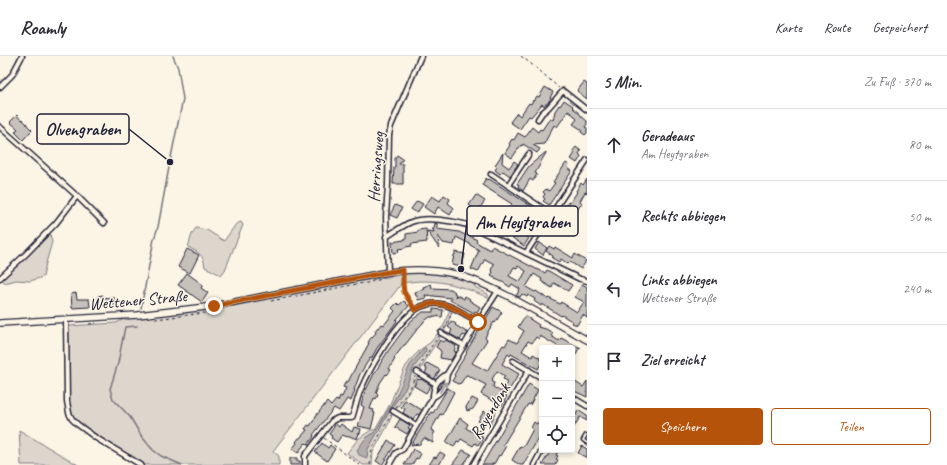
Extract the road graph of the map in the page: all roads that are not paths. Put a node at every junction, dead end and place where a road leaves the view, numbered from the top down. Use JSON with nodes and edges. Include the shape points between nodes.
{"nodes":[{"id":1,"x":22,"y":56,"type":"edge"},
{"id":2,"x":421,"y":56,"type":"edge"},
{"id":3,"x":0,"y":87,"type":"edge"},
{"id":4,"x":587,"y":110,"type":"edge"},
{"id":5,"x":538,"y":119,"type":"dead end"},
{"id":6,"x":0,"y":127,"type":"edge"},
{"id":7,"x":529,"y":154,"type":"dead end"},
{"id":8,"x":587,"y":160,"type":"edge"},
{"id":9,"x":491,"y":174,"type":"dead end"},
{"id":10,"x":508,"y":185,"type":"junction"},
{"id":11,"x":77,"y":196,"type":"junction"},
{"id":12,"x":551,"y":214,"type":"junction"},
{"id":13,"x":104,"y":223,"type":"dead end"},
{"id":14,"x":386,"y":237,"type":"junction"},
{"id":15,"x":526,"y":253,"type":"junction"},
{"id":16,"x":388,"y":272,"type":"junction"},
{"id":17,"x":0,"y":278,"type":"edge"},
{"id":18,"x":587,"y":281,"type":"edge"},
{"id":19,"x":498,"y":291,"type":"junction"},
{"id":20,"x":66,"y":320,"type":"junction"},
{"id":21,"x":478,"y":322,"type":"junction"},
{"id":22,"x":0,"y":323,"type":"edge"},
{"id":23,"x":441,"y":333,"type":"road end"},
{"id":24,"x":586,"y":338,"type":"edge"},
{"id":25,"x":464,"y":346,"type":"junction"},
{"id":26,"x":513,"y":360,"type":"dead end"},
{"id":27,"x":529,"y":370,"type":"junction"},
{"id":28,"x":417,"y":372,"type":"road end"},
{"id":29,"x":447,"y":374,"type":"junction"},
{"id":30,"x":539,"y":376,"type":"edge"},
{"id":31,"x":436,"y":384,"type":"junction"},
{"id":32,"x":433,"y":397,"type":"junction"},
{"id":33,"x":575,"y":400,"type":"edge"},
{"id":34,"x":587,"y":406,"type":"edge"},
{"id":35,"x":393,"y":411,"type":"road end"},
{"id":36,"x":416,"y":425,"type":"junction"},
{"id":37,"x":586,"y":435,"type":"dead end"},
{"id":38,"x":587,"y":443,"type":"edge"},
{"id":39,"x":540,"y":453,"type":"edge"},
{"id":40,"x":141,"y":465,"type":"edge"},
{"id":41,"x":305,"y":465,"type":"edge"},
{"id":42,"x":389,"y":465,"type":"edge"},
{"id":43,"x":473,"y":465,"type":"edge"},
{"id":44,"x":534,"y":465,"type":"edge"}],
"edges":[{"from":1,"to":3,"type":"street","via":[[12,75]]},
{"from":2,"to":14,"type":"street","name":"Herringsweg","via":[[389,136]]},
{"from":4,"to":5,"type":"street","via":[[563,91]]},
{"from":6,"to":11,"type":"street"},
{"from":7,"to":10,"type":"street"},
{"from":8,"to":12,"type":"street"},
{"from":9,"to":10,"type":"street"},
{"from":10,"to":12,"type":"street"},
{"from":11,"to":13,"type":"street"},
{"from":11,"to":17,"type":"street","via":[[56,223]]},
{"from":12,"to":15,"type":"street"},
{"from":14,"to":15,"type":"street","via":[[413,221],[450,220],[468,225]]},
{"from":14,"to":16,"type":"street","name":"Herringsweg"},
{"from":15,"to":18,"type":"street"},
{"from":16,"to":19,"type":"street","name":"Wettener Straße","via":[[438,271],[456,274]]},
{"from":16,"to":20,"type":"street","name":"Wettener Straße","via":[[214,306],[138,316]]},
{"from":19,"to":21,"type":"street"},
{"from":19,"to":24,"type":"street","name":"Wettener Straße"},
{"from":20,"to":22,"type":"street","name":"Wettener Straße"},
{"from":20,"to":40,"type":"street","via":[[67,401],[72,419],[96,438]]},
{"from":21,"to":25,"type":"street"},
{"from":21,"to":41,"type":"street","via":[[445,305],[430,304],[415,310],[394,332],[381,352],[361,390],[352,418],[338,418],[332,421],[305,456]]},
{"from":23,"to":25,"type":"street"},
{"from":25,"to":29,"type":"street"},
{"from":26,"to":27,"type":"street","name":"Rayendonk"},
{"from":27,"to":30,"type":"street","name":"Rayendonk"},
{"from":27,"to":43,"type":"street","name":"Rayendonk"},
{"from":28,"to":31,"type":"street"},
{"from":29,"to":31,"type":"street"},
{"from":32,"to":29,"type":"street","one_way":true,"via":[[444,386]]},
{"from":31,"to":32,"type":"street"},
{"from":32,"to":36,"type":"street"},
{"from":33,"to":34,"type":"street"},
{"from":35,"to":36,"type":"street"},
{"from":36,"to":42,"type":"street","via":[[402,450],[396,453]]},
{"from":37,"to":38,"type":"lane","via":[[583,440]]},
{"from":39,"to":44,"type":"street"}]}
